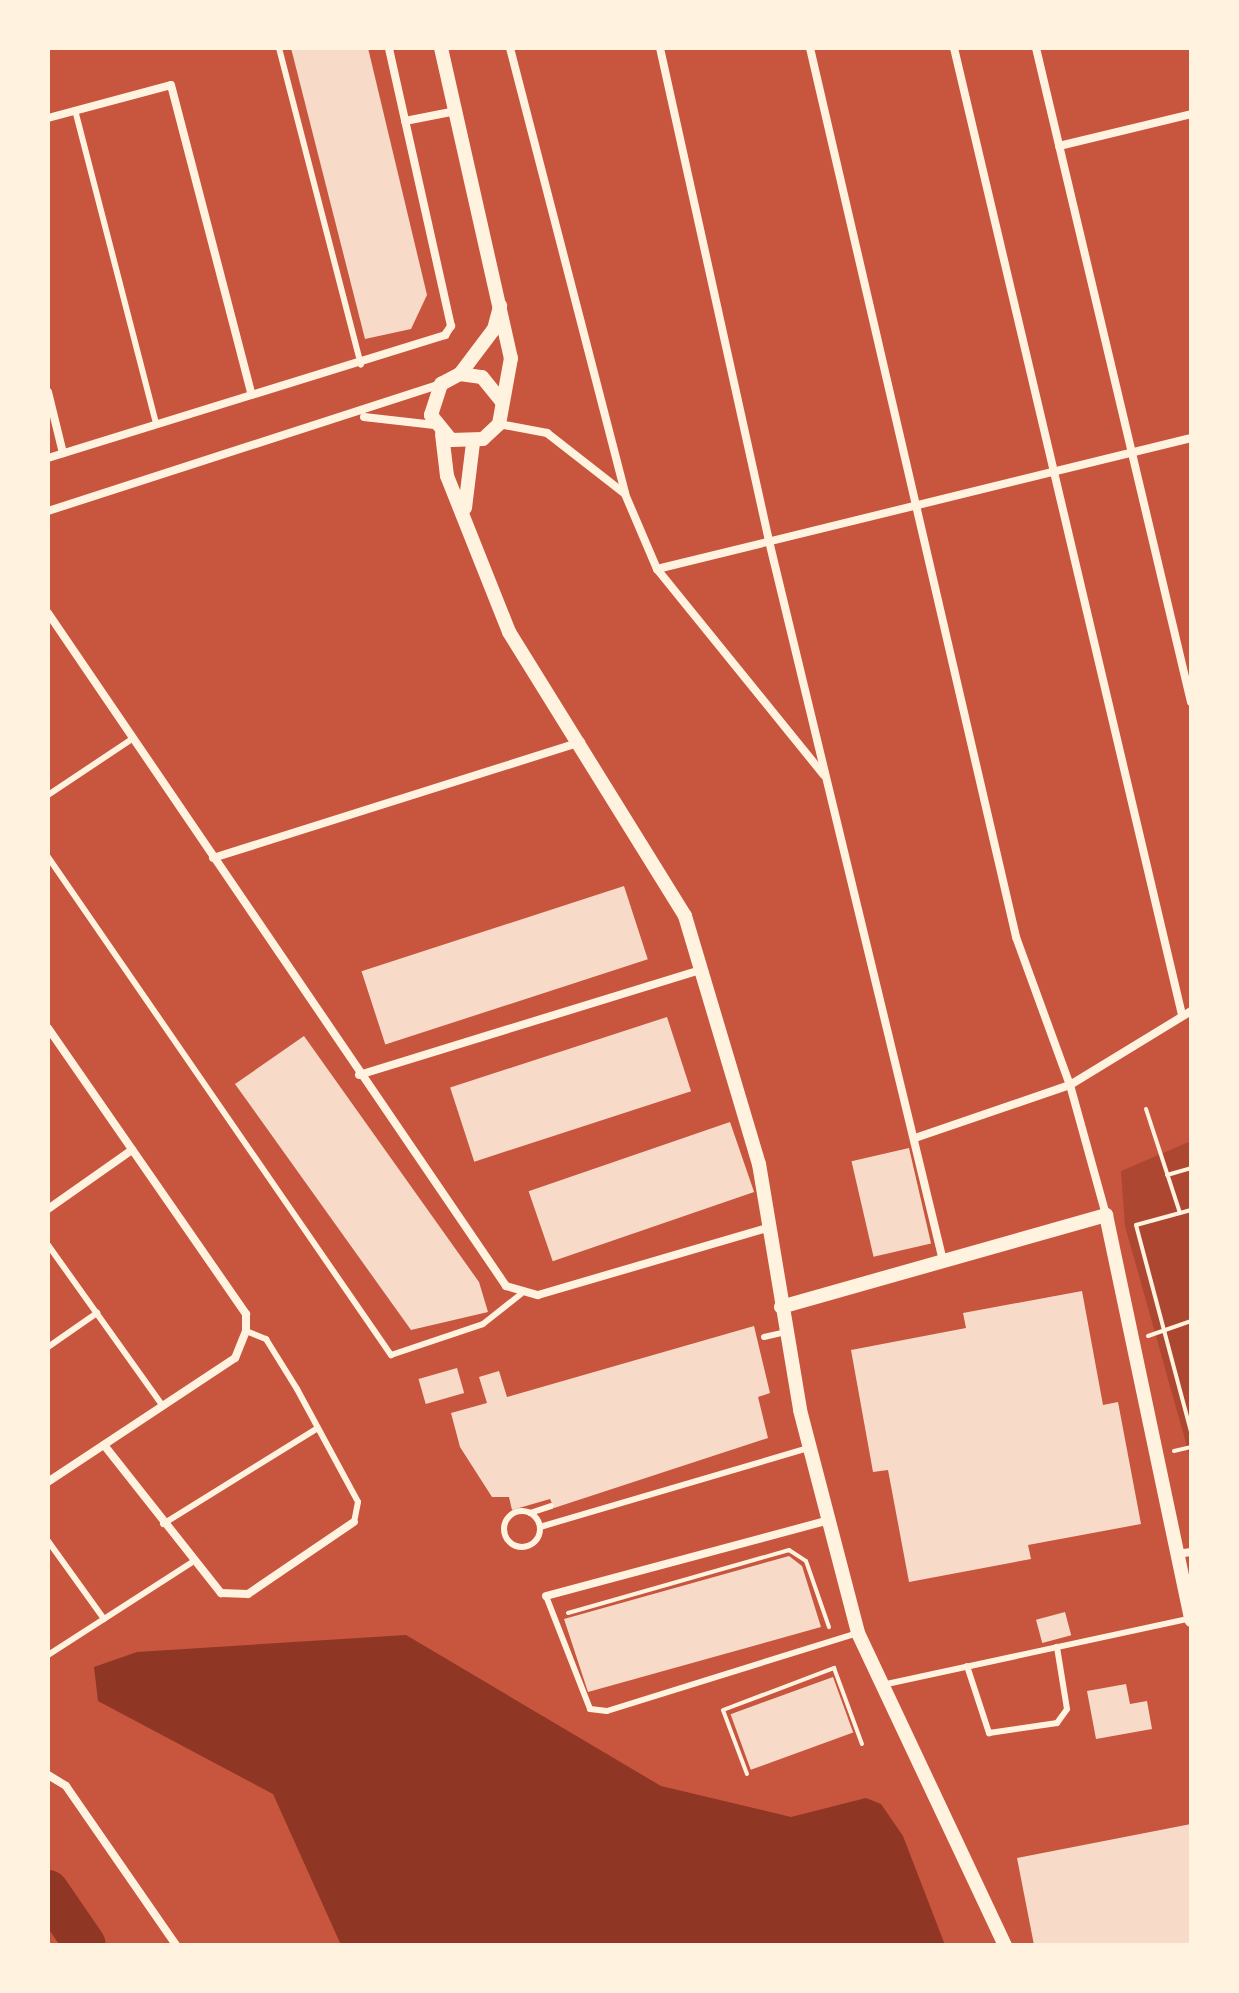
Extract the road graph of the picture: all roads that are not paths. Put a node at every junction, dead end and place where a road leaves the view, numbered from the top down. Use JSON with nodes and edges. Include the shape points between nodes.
{"nodes":[{"id":1,"x":279,"y":48,"type":"edge"},
{"id":2,"x":389,"y":48,"type":"edge"},
{"id":3,"x":441,"y":48,"type":"edge"},
{"id":4,"x":510,"y":48,"type":"edge"},
{"id":5,"x":660,"y":48,"type":"edge"},
{"id":6,"x":810,"y":48,"type":"edge"},
{"id":7,"x":954,"y":48,"type":"edge"},
{"id":8,"x":1036,"y":48,"type":"edge"},
{"id":9,"x":75,"y":110,"type":"junction"},
{"id":10,"x":456,"y":111,"type":"junction"},
{"id":11,"x":1191,"y":114,"type":"edge"},
{"id":12,"x":48,"y":118,"type":"edge"},
{"id":13,"x":405,"y":121,"type":"junction"},
{"id":14,"x":1059,"y":146,"type":"junction"},
{"id":15,"x":501,"y":301,"type":"junction"},
{"id":16,"x":361,"y":365,"type":"junction"},
{"id":17,"x":460,"y":374,"type":"junction"},
{"id":18,"x":441,"y":384,"type":"junction"},
{"id":19,"x":48,"y":392,"type":"edge"},
{"id":20,"x":252,"y":395,"type":"junction"},
{"id":21,"x":502,"y":402,"type":"junction"},
{"id":22,"x":359,"y":416,"type":"junction"},
{"id":23,"x":156,"y":423,"type":"junction"},
{"id":24,"x":499,"y":424,"type":"junction"},
{"id":25,"x":438,"y":429,"type":"junction"},
{"id":26,"x":1191,"y":438,"type":"edge"},
{"id":27,"x":473,"y":443,"type":"junction"},
{"id":28,"x":1133,"y":452,"type":"junction"},
{"id":29,"x":63,"y":453,"type":"junction"},
{"id":30,"x":48,"y":458,"type":"edge"},
{"id":31,"x":1052,"y":471,"type":"junction"},
{"id":32,"x":625,"y":494,"type":"junction"},
{"id":33,"x":914,"y":504,"type":"junction"},
{"id":34,"x":48,"y":511,"type":"edge"},
{"id":35,"x":465,"y":517,"type":"junction"},
{"id":36,"x":769,"y":541,"type":"junction"},
{"id":37,"x":657,"y":569,"type":"junction"},
{"id":38,"x":48,"y":613,"type":"edge"},
{"id":39,"x":1191,"y":702,"type":"edge"},
{"id":40,"x":132,"y":739,"type":"junction"},
{"id":41,"x":581,"y":742,"type":"junction"},
{"id":42,"x":826,"y":777,"type":"junction"},
{"id":43,"x":48,"y":795,"type":"edge"},
{"id":44,"x":48,"y":857,"type":"edge"},
{"id":45,"x":213,"y":858,"type":"junction"},
{"id":46,"x":701,"y":970,"type":"junction"},
{"id":47,"x":1191,"y":1011,"type":"edge"},
{"id":48,"x":1182,"y":1015,"type":"junction"},
{"id":49,"x":48,"y":1028,"type":"edge"},
{"id":50,"x":359,"y":1075,"type":"junction"},
{"id":51,"x":1070,"y":1085,"type":"junction"},
{"id":52,"x":915,"y":1138,"type":"junction"},
{"id":53,"x":132,"y":1150,"type":"junction"},
{"id":54,"x":48,"y":1209,"type":"edge"},
{"id":55,"x":1106,"y":1215,"type":"junction"},
{"id":56,"x":770,"y":1227,"type":"junction"},
{"id":57,"x":48,"y":1245,"type":"edge"},
{"id":58,"x":943,"y":1261,"type":"junction"},
{"id":59,"x":521,"y":1294,"type":"junction"},
{"id":60,"x":781,"y":1307,"type":"junction"},
{"id":61,"x":97,"y":1313,"type":"junction"},
{"id":62,"x":246,"y":1331,"type":"junction"},
{"id":63,"x":786,"y":1332,"type":"junction"},
{"id":64,"x":764,"y":1337,"type":"dead end"},
{"id":65,"x":48,"y":1347,"type":"edge"},
{"id":66,"x":163,"y":1406,"type":"junction"},
{"id":67,"x":318,"y":1428,"type":"junction"},
{"id":68,"x":104,"y":1445,"type":"junction"},
{"id":69,"x":809,"y":1448,"type":"junction"},
{"id":70,"x":48,"y":1482,"type":"edge"},
{"id":71,"x":551,"y":1506,"type":"dead end"},
{"id":72,"x":530,"y":1513,"type":"junction"},
{"id":73,"x":826,"y":1521,"type":"junction"},
{"id":74,"x":354,"y":1522,"type":"joint"},
{"id":75,"x":163,"y":1524,"type":"junction"},
{"id":76,"x":540,"y":1527,"type":"junction"},
{"id":77,"x":48,"y":1541,"type":"edge"},
{"id":78,"x":1184,"y":1553,"type":"edge"},
{"id":79,"x":191,"y":1563,"type":"junction"},
{"id":80,"x":546,"y":1596,"type":"joint"},
{"id":81,"x":104,"y":1619,"type":"junction"},
{"id":82,"x":1191,"y":1619,"type":"edge"},
{"id":83,"x":858,"y":1633,"type":"junction"},
{"id":84,"x":1057,"y":1647,"type":"junction"},
{"id":85,"x":48,"y":1655,"type":"edge"},
{"id":86,"x":967,"y":1666,"type":"junction"},
{"id":87,"x":879,"y":1685,"type":"junction"},
{"id":88,"x":49,"y":1773,"type":"edge"},
{"id":89,"x":176,"y":1945,"type":"edge"},
{"id":90,"x":1005,"y":1945,"type":"edge"}],
"edges":[{"from":1,"to":16,"type":"lane"},
{"from":2,"to":13,"type":"street"},
{"from":3,"to":10,"type":"street"},
{"from":4,"to":32,"type":"street"},
{"from":5,"to":36,"type":"street"},
{"from":6,"to":33,"type":"street"},
{"from":7,"to":31,"type":"street"},
{"from":8,"to":14,"type":"street"},
{"from":9,"to":12,"type":"street"},
{"from":9,"to":20,"type":"street","via":[[171,85]]},
{"from":9,"to":23,"type":"lane"},
{"from":10,"to":13,"type":"street"},
{"from":10,"to":15,"type":"street"},
{"from":11,"to":14,"type":"street"},
{"from":13,"to":16,"type":"street","via":[[451,326],[436,342]]},
{"from":14,"to":28,"type":"street"},
{"from":15,"to":17,"type":"street","via":[[494,329]]},
{"from":15,"to":21,"type":"street","via":[[511,358]]},
{"from":16,"to":20,"type":"street"},
{"from":17,"to":18,"type":"street"},
{"from":17,"to":21,"type":"street","via":[[491,383]]},
{"from":18,"to":22,"type":"street"},
{"from":18,"to":25,"type":"street","via":[[431,404]]},
{"from":19,"to":29,"type":"street"},
{"from":20,"to":23,"type":"street"},
{"from":21,"to":24,"type":"street"},
{"from":22,"to":25,"type":"street"},
{"from":22,"to":34,"type":"street"},
{"from":23,"to":29,"type":"street"},
{"from":24,"to":27,"type":"street"},
{"from":24,"to":32,"type":"street","via":[[547,433]]},
{"from":25,"to":27,"type":"street"},
{"from":25,"to":35,"type":"street","via":[[447,476]]},
{"from":26,"to":28,"type":"street"},
{"from":27,"to":35,"type":"street"},
{"from":28,"to":31,"type":"street"},
{"from":28,"to":39,"type":"street"},
{"from":29,"to":30,"type":"street"},
{"from":31,"to":33,"type":"street"},
{"from":31,"to":48,"type":"street"},
{"from":32,"to":37,"type":"street"},
{"from":33,"to":36,"type":"street"},
{"from":33,"to":51,"type":"street","via":[[1016,937]]},
{"from":35,"to":41,"type":"street","via":[[509,632]]},
{"from":36,"to":37,"type":"street"},
{"from":36,"to":42,"type":"street"},
{"from":37,"to":42,"type":"street"},
{"from":38,"to":40,"type":"street"},
{"from":40,"to":43,"type":"lane"},
{"from":40,"to":45,"type":"street"},
{"from":41,"to":45,"type":"street"},
{"from":41,"to":46,"type":"street","via":[[685,916]]},
{"from":42,"to":52,"type":"street"},
{"from":44,"to":59,"type":"lane","via":[[391,1355],[483,1324]]},
{"from":45,"to":50,"type":"street"},
{"from":46,"to":50,"type":"street"},
{"from":46,"to":56,"type":"street","via":[[759,1164]]},
{"from":47,"to":48,"type":"street"},
{"from":48,"to":51,"type":"street"},
{"from":49,"to":53,"type":"street"},
{"from":50,"to":59,"type":"street","via":[[494,1274]]},
{"from":51,"to":52,"type":"street"},
{"from":51,"to":55,"type":"street"},
{"from":52,"to":58,"type":"street"},
{"from":53,"to":54,"type":"street"},
{"from":53,"to":62,"type":"street","via":[[246,1314]]},
{"from":55,"to":58,"type":"street"},
{"from":55,"to":78,"type":"street"},
{"from":56,"to":59,"type":"street","via":[[559,1290]]},
{"from":56,"to":60,"type":"street"},
{"from":57,"to":61,"type":"lane"},
{"from":58,"to":60,"type":"street"},
{"from":60,"to":63,"type":"street"},
{"from":61,"to":65,"type":"lane"},
{"from":61,"to":66,"type":"lane"},
{"from":62,"to":66,"type":"street","via":[[235,1358]]},
{"from":62,"to":67,"type":"lane","via":[[266,1339]]},
{"from":63,"to":64,"type":"lane"},
{"from":63,"to":69,"type":"street"},
{"from":66,"to":68,"type":"street"},
{"from":67,"to":74,"type":"lane","via":[[358,1502]]},
{"from":67,"to":75,"type":"lane"},
{"from":68,"to":70,"type":"street"},
{"from":68,"to":75,"type":"street"},
{"from":69,"to":73,"type":"street"},
{"from":69,"to":76,"type":"lane"},
{"from":71,"to":72,"type":"lane"},
{"from":72,"to":76,"type":"lane"},
{"from":72,"to":76,"type":"lane","via":[[509,1517],[507,1539],[528,1545]]},
{"from":73,"to":80,"type":"street"},
{"from":73,"to":83,"type":"street"},
{"from":74,"to":79,"type":"street","via":[[248,1594],[221,1593]]},
{"from":75,"to":79,"type":"street"},
{"from":77,"to":81,"type":"lane"},
{"from":78,"to":82,"type":"street"},
{"from":79,"to":81,"type":"lane"},
{"from":80,"to":83,"type":"lane","via":[[549,1618],[583,1704],[607,1711]]},
{"from":81,"to":85,"type":"lane"},
{"from":82,"to":84,"type":"lane"},
{"from":83,"to":87,"type":"street"},
{"from":84,"to":86,"type":"lane"},
{"from":84,"to":86,"type":"lane","via":[[1067,1709],[1057,1723],[989,1733]]},
{"from":86,"to":87,"type":"lane"},
{"from":87,"to":90,"type":"street"},
{"from":88,"to":89,"type":"street","via":[[66,1786]]}]}
